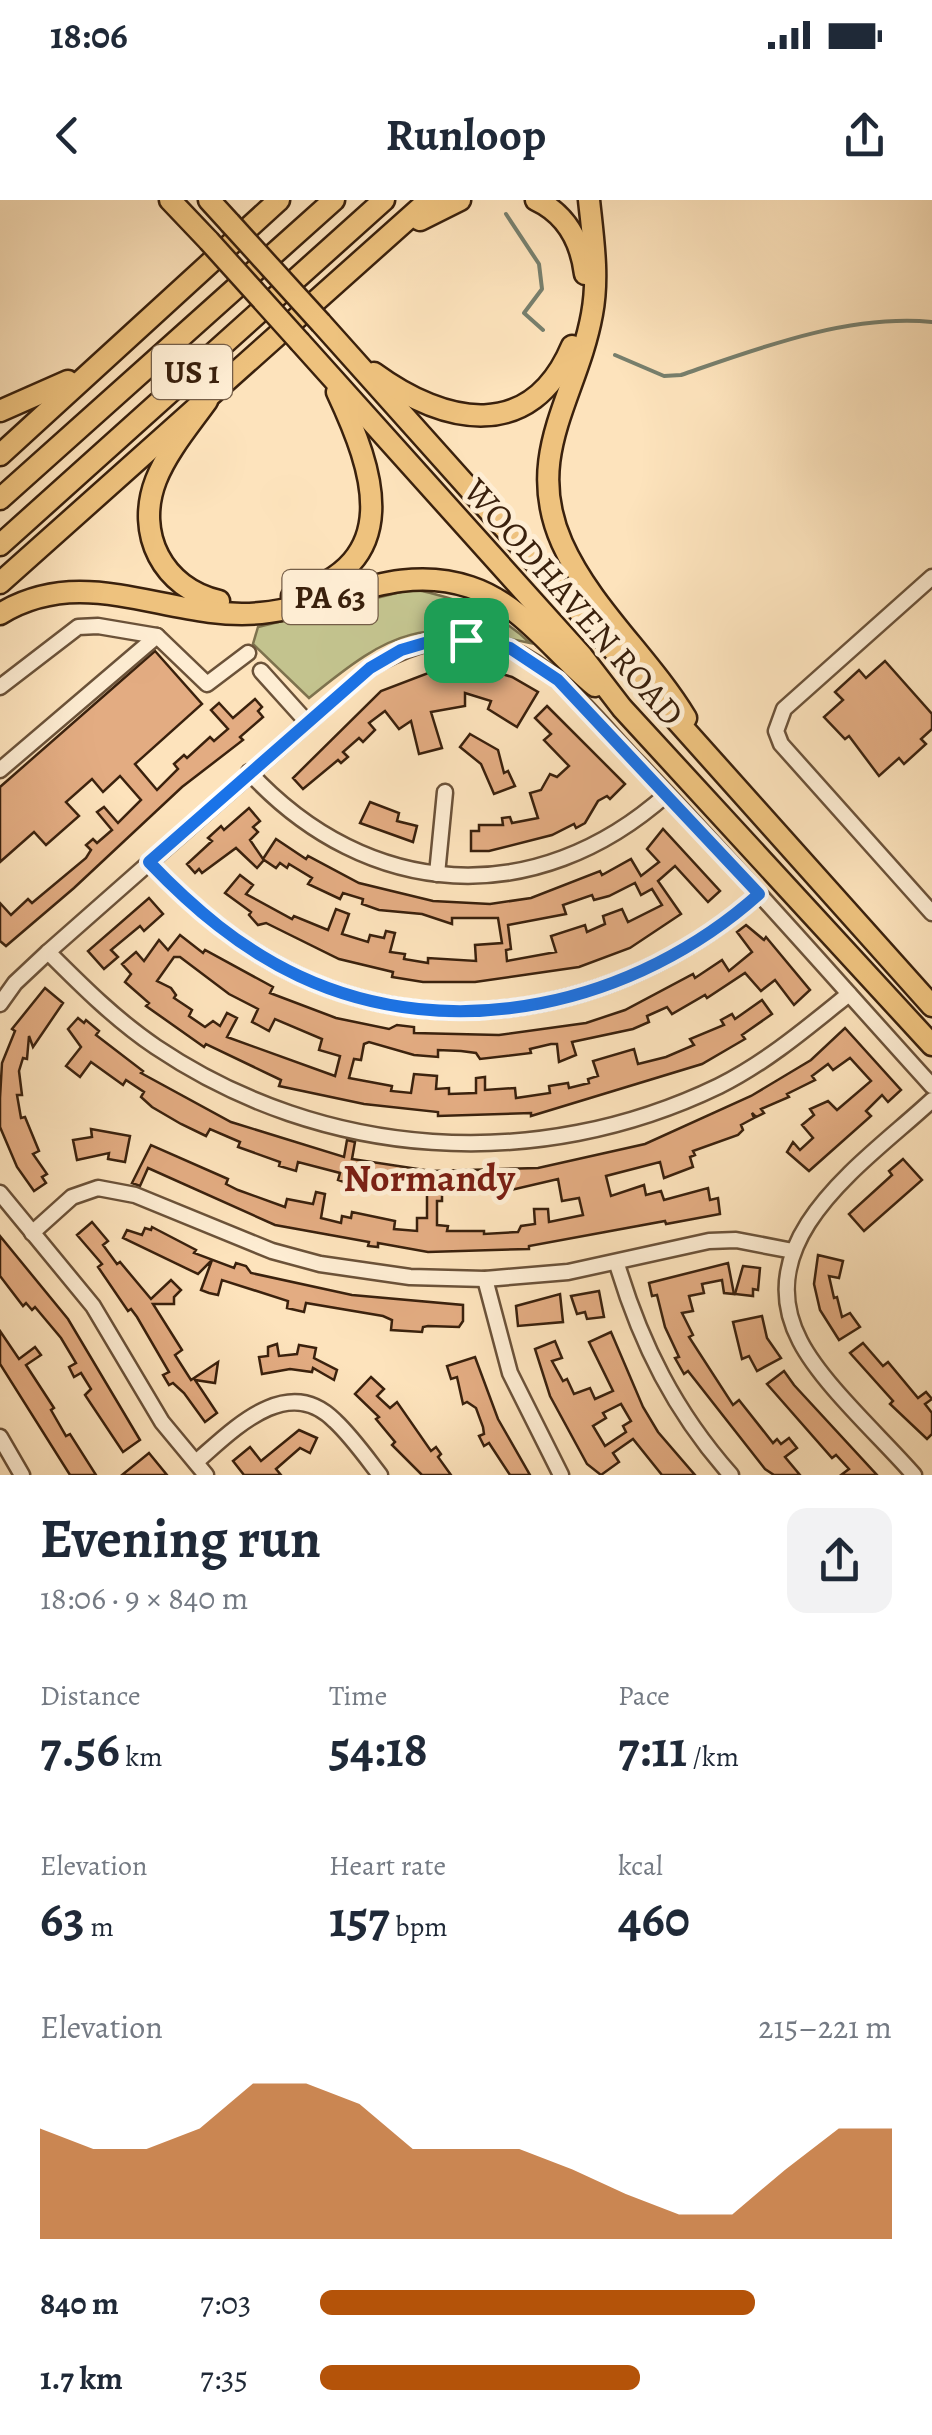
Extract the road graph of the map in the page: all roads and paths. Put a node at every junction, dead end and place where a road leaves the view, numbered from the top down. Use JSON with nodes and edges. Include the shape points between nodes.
{"nodes":[{"id":1,"x":170,"y":200,"type":"edge"},
{"id":2,"x":209,"y":200,"type":"edge"},
{"id":3,"x":279,"y":200,"type":"edge"},
{"id":4,"x":334,"y":200,"type":"edge"},
{"id":5,"x":384,"y":200,"type":"edge"},
{"id":6,"x":429,"y":200,"type":"edge"},
{"id":7,"x":460,"y":200,"type":"edge"},
{"id":8,"x":536,"y":200,"type":"edge"},
{"id":9,"x":589,"y":200,"type":"edge"},
{"id":10,"x":392,"y":236,"type":"junction"},
{"id":11,"x":345,"y":352,"type":"junction"},
{"id":12,"x":88,"y":371,"type":"junction"},
{"id":13,"x":327,"y":372,"type":"junction"},
{"id":14,"x":207,"y":401,"type":"junction"},
{"id":15,"x":0,"y":411,"type":"edge"},
{"id":16,"x":0,"y":455,"type":"edge"},
{"id":17,"x":0,"y":499,"type":"edge"},
{"id":18,"x":0,"y":544,"type":"edge"},
{"id":19,"x":932,"y":577,"type":"edge"},
{"id":20,"x":0,"y":583,"type":"edge"},
{"id":21,"x":0,"y":614,"type":"edge"},
{"id":22,"x":157,"y":636,"type":"junction"},
{"id":23,"x":248,"y":654,"type":"dead end"},
{"id":24,"x":261,"y":670,"type":"dead end"},
{"id":25,"x":0,"y":686,"type":"edge"},
{"id":26,"x":622,"y":708,"type":"junction"},
{"id":27,"x":306,"y":720,"type":"junction"},
{"id":28,"x":0,"y":747,"type":"edge"},
{"id":29,"x":6,"y":765,"type":"edge"},
{"id":30,"x":718,"y":770,"type":"junction"},
{"id":31,"x":250,"y":772,"type":"junction"},
{"id":32,"x":445,"y":792,"type":"dead end"},
{"id":33,"x":668,"y":794,"type":"junction"},
{"id":34,"x":149,"y":862,"type":"junction"},
{"id":35,"x":437,"y":874,"type":"junction"},
{"id":36,"x":759,"y":894,"type":"junction"},
{"id":37,"x":932,"y":914,"type":"edge"},
{"id":38,"x":48,"y":952,"type":"junction"},
{"id":39,"x":849,"y":994,"type":"junction"},
{"id":40,"x":0,"y":1004,"type":"edge"},
{"id":41,"x":932,"y":1006,"type":"edge"},
{"id":42,"x":932,"y":1046,"type":"edge"},
{"id":43,"x":932,"y":1086,"type":"edge"},
{"id":44,"x":932,"y":1100,"type":"edge"},
{"id":45,"x":0,"y":1193,"type":"edge"},
{"id":46,"x":32,"y":1233,"type":"junction"},
{"id":47,"x":793,"y":1251,"type":"junction"},
{"id":48,"x":617,"y":1264,"type":"junction"},
{"id":49,"x":485,"y":1279,"type":"junction"},
{"id":50,"x":0,"y":1437,"type":"edge"},
{"id":51,"x":196,"y":1462,"type":"junction"},
{"id":52,"x":22,"y":1475,"type":"edge"},
{"id":53,"x":206,"y":1475,"type":"edge"},
{"id":54,"x":380,"y":1475,"type":"edge"},
{"id":55,"x":560,"y":1475,"type":"edge"},
{"id":56,"x":732,"y":1475,"type":"edge"},
{"id":57,"x":914,"y":1475,"type":"edge"}],
"edges":[{"from":1,"to":13,"type":"highway","name":"WOODHAVEN ROAD","bridge":true},
{"from":2,"to":11,"type":"highway","name":"WOODHAVEN ROAD","bridge":true},
{"from":3,"to":12,"type":"highway","number":"US 1"},
{"from":4,"to":17,"type":"highway","number":"US 1"},
{"from":5,"to":18,"type":"highway","number":"US 1"},
{"from":6,"to":10,"type":"highway","number":"US 1"},
{"from":7,"to":10,"type":"highway"},
{"from":8,"to":11,"type":"highway","via":[[575,236],[586,284],[570,353],[532,401],[497,416],[458,414],[415,400]]},
{"from":9,"to":30,"type":"highway","via":[[594,302],[550,446],[550,506],[577,569]]},
{"from":10,"to":14,"type":"highway","number":"US 1"},
{"from":11,"to":30,"type":"highway","name":"WOODHAVEN ROAD"},
{"from":12,"to":15,"type":"highway"},
{"from":12,"to":16,"type":"highway","number":"US 1"},
{"from":13,"to":14,"type":"highway","via":[[364,450],[372,518],[348,565],[286,598],[210,598],[178,582],[156,556],[149,523],[153,489]]},
{"from":13,"to":26,"type":"highway","name":"WOODHAVEN ROAD"},
{"from":14,"to":20,"type":"highway","number":"US 1"},
{"from":19,"to":37,"type":"street","via":[[784,709],[776,731]]},
{"from":21,"to":26,"type":"highway","number":"PA 63","via":[[46,594],[85,590],[260,613],[392,580],[438,580],[498,600]]},
{"from":22,"to":23,"type":"street","via":[[207,684]]},
{"from":22,"to":25,"type":"street","via":[[78,627]]},
{"from":22,"to":29,"type":"street"},
{"from":24,"to":27,"type":"street"},
{"from":26,"to":42,"type":"highway","name":"WOODHAVEN ROAD","number":"PA 63"},
{"from":27,"to":31,"type":"street","name":"WOODHAVEN ROAD"},
{"from":27,"to":33,"type":"street","name":"WOODHAVEN ROAD","via":[[401,650],[441,640],[490,642],[558,680]]},
{"from":28,"to":29,"type":"street"},
{"from":30,"to":41,"type":"highway","name":"WOODHAVEN ROAD"},
{"from":31,"to":34,"type":"street","name":"WOODHAVEN ROAD"},
{"from":31,"to":35,"type":"street","via":[[277,802],[356,853]]},
{"from":32,"to":35,"type":"street"},
{"from":33,"to":35,"type":"street","via":[[606,841],[542,867],[490,876]]},
{"from":33,"to":36,"type":"street","name":"WOODHAVEN ROAD"},
{"from":34,"to":36,"type":"street","via":[[236,940],[299,976],[353,996],[442,1010],[522,1007],[598,990],[671,958]]},
{"from":34,"to":38,"type":"street","name":"WOODHAVEN ROAD"},
{"from":36,"to":39,"type":"street","name":"WOODHAVEN ROAD"},
{"from":38,"to":39,"type":"street","via":[[117,1018],[231,1090],[330,1127],[432,1144],[556,1138],[666,1108],[780,1049]]},
{"from":38,"to":40,"type":"street","name":"WOODHAVEN ROAD"},
{"from":39,"to":43,"type":"street","name":"WOODHAVEN ROAD"},
{"from":44,"to":47,"type":"street","via":[[812,1214]]},
{"from":45,"to":46,"type":"street"},
{"from":46,"to":49,"type":"street","via":[[72,1197],[111,1188],[272,1252],[320,1264]]},
{"from":46,"to":51,"type":"street","via":[[92,1306],[162,1422]]},
{"from":47,"to":48,"type":"street","via":[[709,1241]]},
{"from":47,"to":57,"type":"street","via":[[788,1308],[800,1341]]},
{"from":48,"to":49,"type":"street"},
{"from":48,"to":56,"type":"street","via":[[656,1370]]},
{"from":49,"to":55,"type":"street","via":[[510,1373]]},
{"from":50,"to":52,"type":"street"},
{"from":51,"to":53,"type":"street"},
{"from":51,"to":54,"type":"street","via":[[253,1414],[289,1402],[333,1418]]}]}
